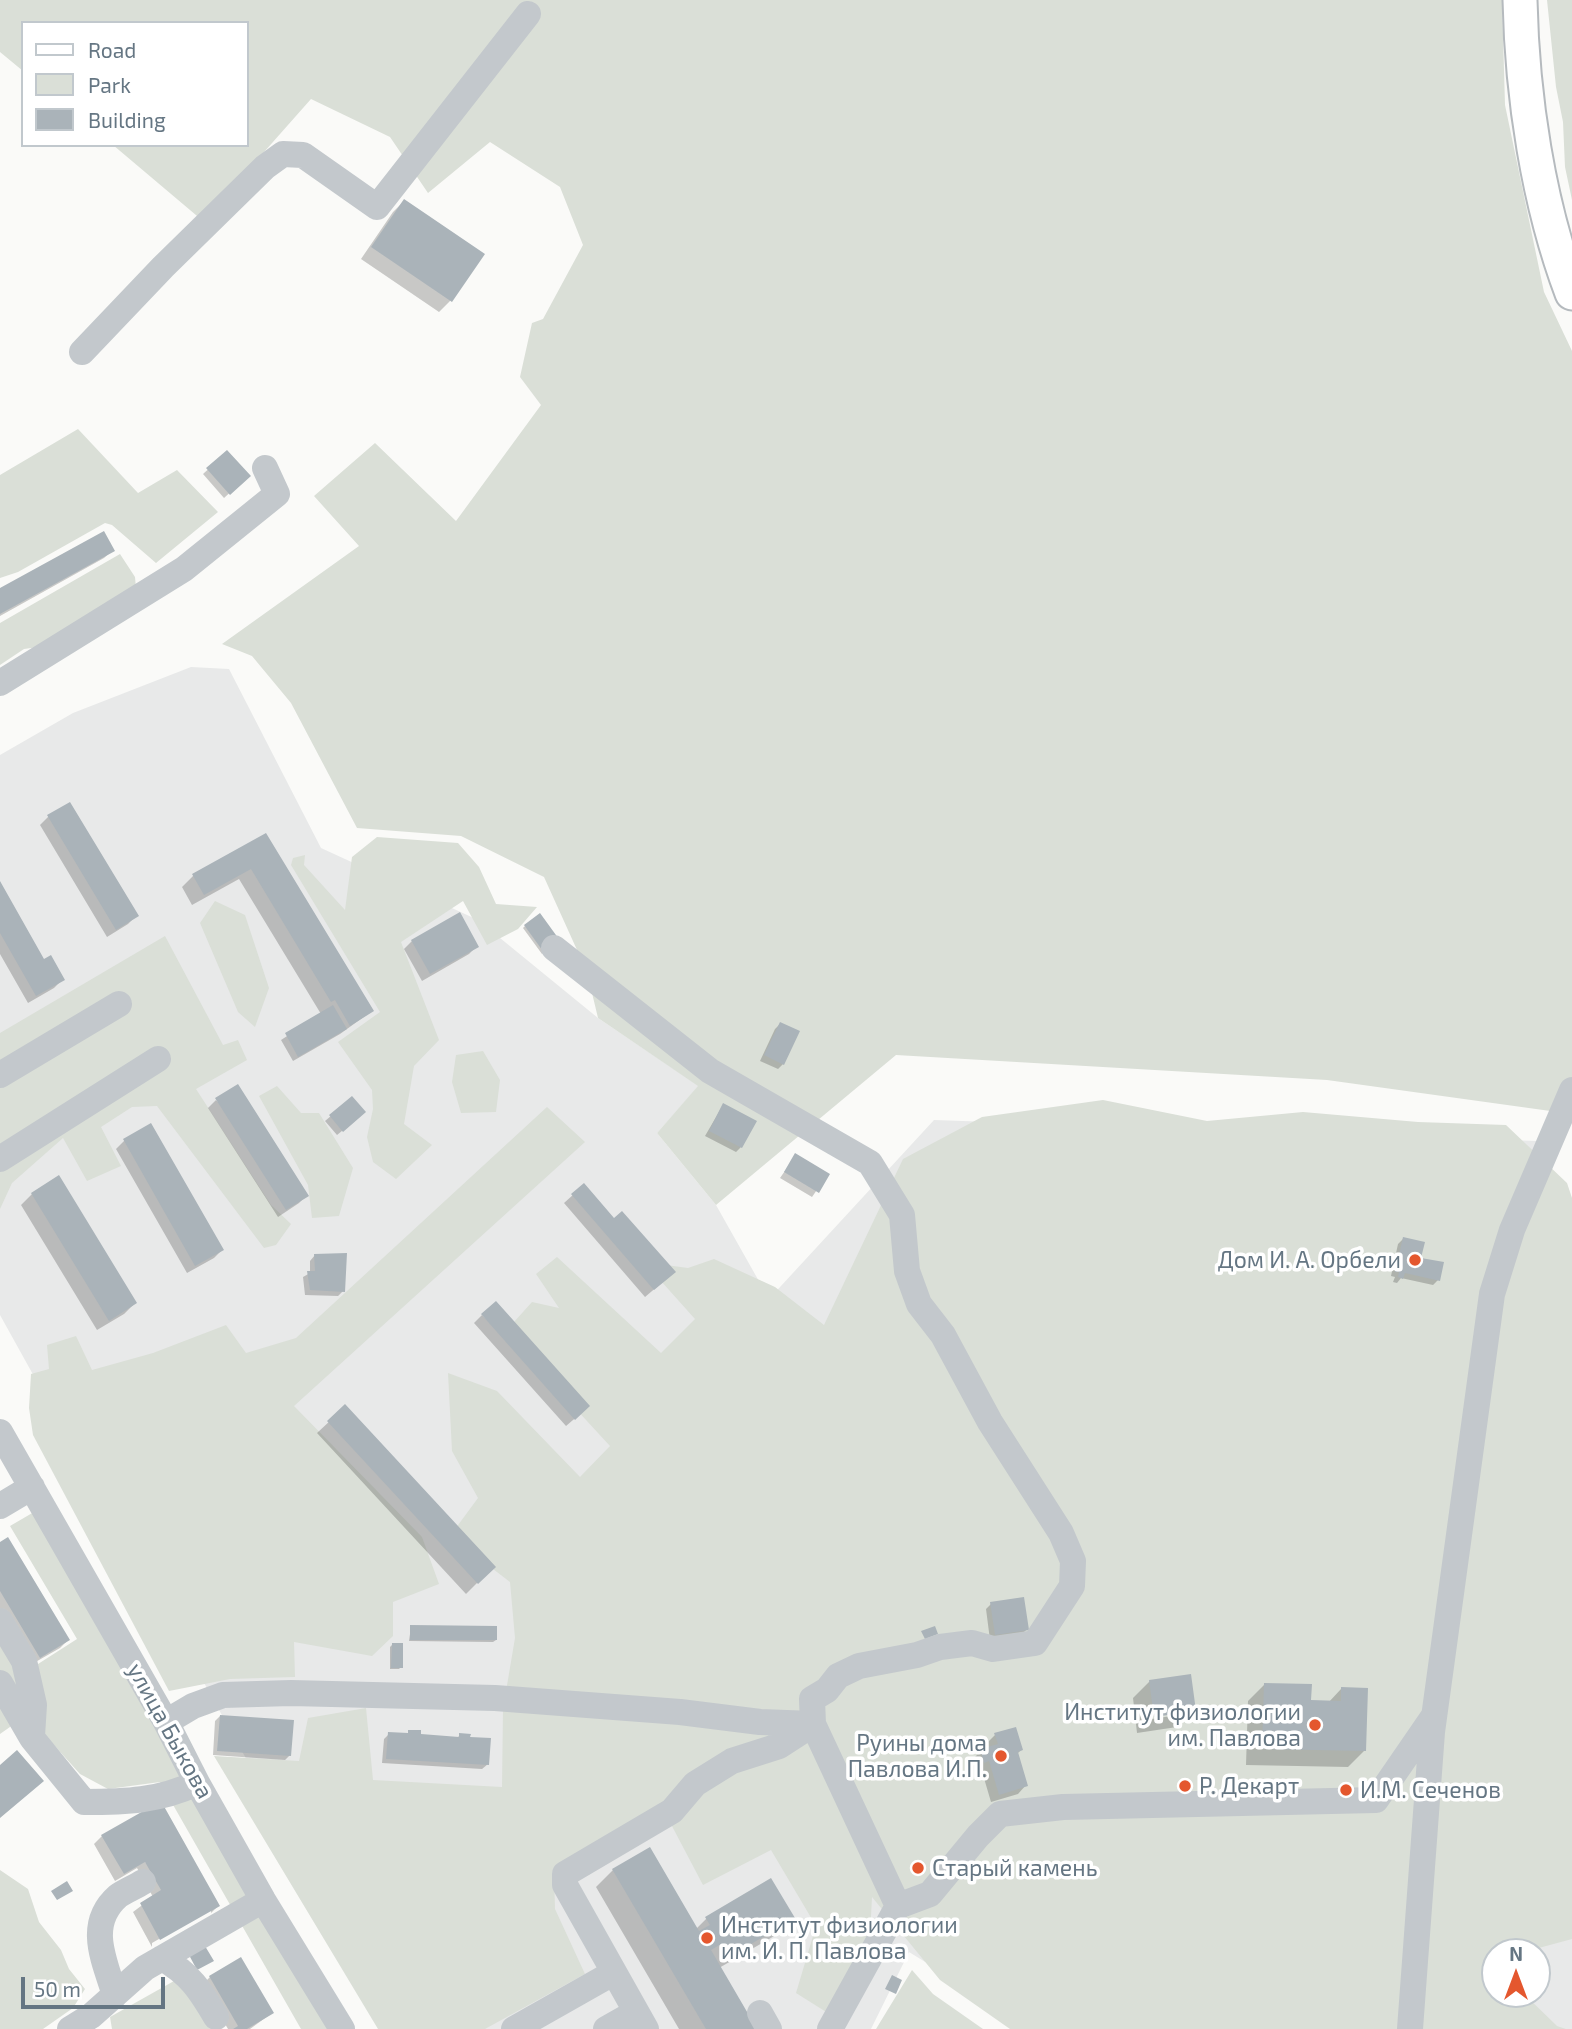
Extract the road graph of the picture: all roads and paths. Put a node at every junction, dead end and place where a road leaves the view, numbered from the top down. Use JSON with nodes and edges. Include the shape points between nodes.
{"nodes":[{"id":1,"x":1520,"y":0,"type":"edge"},
{"id":2,"x":528,"y":14,"type":"dead end"},
{"id":3,"x":1572,"y":293,"type":"edge"},
{"id":4,"x":82,"y":352,"type":"dead end"},
{"id":5,"x":265,"y":468,"type":"dead end"},
{"id":6,"x":0,"y":683,"type":"edge"},
{"id":7,"x":554,"y":948,"type":"dead end"},
{"id":8,"x":119,"y":1004,"type":"dead end"},
{"id":9,"x":158,"y":1059,"type":"dead end"},
{"id":10,"x":0,"y":1075,"type":"edge"},
{"id":11,"x":1572,"y":1090,"type":"edge"},
{"id":12,"x":0,"y":1158,"type":"edge"},
{"id":13,"x":0,"y":1433,"type":"edge"},
{"id":14,"x":32,"y":1487,"type":"junction"},
{"id":15,"x":0,"y":1506,"type":"edge"},
{"id":16,"x":0,"y":1622,"type":"edge"},
{"id":17,"x":0,"y":1683,"type":"edge"},
{"id":18,"x":1436,"y":1713,"type":"junction"},
{"id":19,"x":166,"y":1722,"type":"junction"},
{"id":20,"x":813,"y":1724,"type":"junction"},
{"id":21,"x":32,"y":1738,"type":"junction"},
{"id":22,"x":197,"y":1783,"type":"junction"},
{"id":23,"x":143,"y":1882,"type":"dead end"},
{"id":24,"x":263,"y":1900,"type":"junction"},
{"id":25,"x":898,"y":1906,"type":"junction"},
{"id":26,"x":162,"y":1958,"type":"junction"},
{"id":27,"x":613,"y":1973,"type":"junction"},
{"id":28,"x":115,"y":1995,"type":"junction"},
{"id":29,"x":216,"y":2017,"type":"dead end"},
{"id":30,"x":641,"y":2020,"type":"edge"},
{"id":31,"x":549,"y":2021,"type":"edge"},
{"id":32,"x":86,"y":2025,"type":"edge"},
{"id":33,"x":342,"y":2029,"type":"edge"},
{"id":34,"x":514,"y":2029,"type":"edge"},
{"id":35,"x":606,"y":2029,"type":"edge"},
{"id":36,"x":830,"y":2029,"type":"edge"},
{"id":37,"x":1410,"y":2029,"type":"edge"}],
"edges":[{"from":1,"to":3,"type":"main road","via":[[1533,138],[1555,248]]},
{"from":2,"to":4,"type":"street","via":[[377,206],[303,155],[283,154],[163,267]]},
{"from":5,"to":6,"type":"street","via":[[277,494],[267,503],[184,569]]},
{"from":7,"to":20,"type":"street","via":[[710,1071],[870,1163],[902,1215],[907,1271],[919,1304],[943,1335],[990,1422],[1061,1533],[1073,1561],[1072,1586],[1035,1643],[993,1649],[972,1643],[940,1647],[917,1656],[859,1666],[838,1676],[812,1699]]},
{"from":8,"to":10,"type":"street"},
{"from":9,"to":12,"type":"street"},
{"from":11,"to":18,"type":"street","via":[[1512,1230],[1492,1294]]},
{"from":13,"to":14,"type":"street","name":"улица Быкова"},
{"from":14,"to":15,"type":"street"},
{"from":14,"to":19,"type":"street","name":"улица Быкова"},
{"from":16,"to":21,"type":"street","via":[[24,1661],[34,1705]]},
{"from":17,"to":21,"type":"street"},
{"from":18,"to":25,"type":"street","via":[[1376,1800],[1063,1807],[1000,1814],[930,1894]]},
{"from":18,"to":37,"type":"street"},
{"from":19,"to":20,"type":"street","via":[[223,1695],[291,1693],[495,1698]]},
{"from":19,"to":22,"type":"street","name":"улица Быкова"},
{"from":20,"to":25,"type":"street"},
{"from":20,"to":27,"type":"street","via":[[779,1746],[732,1761],[695,1784],[672,1811],[565,1874],[565,1885]]},
{"from":21,"to":22,"type":"street","via":[[85,1802],[132,1802]]},
{"from":22,"to":24,"type":"street","name":"улица Быкова"},
{"from":23,"to":28,"type":"street","via":[[118,1896],[102,1917],[98,1938]]},
{"from":24,"to":26,"type":"street"},
{"from":24,"to":33,"type":"street","name":"улица Быкова"},
{"from":25,"to":36,"type":"street"},
{"from":26,"to":28,"type":"street"},
{"from":26,"to":29,"type":"street","via":[[180,1968],[199,1988]]},
{"from":27,"to":30,"type":"street"},
{"from":27,"to":31,"type":"street"},
{"from":28,"to":32,"type":"street"},
{"from":30,"to":35,"type":"street"},
{"from":31,"to":34,"type":"street"}]}
